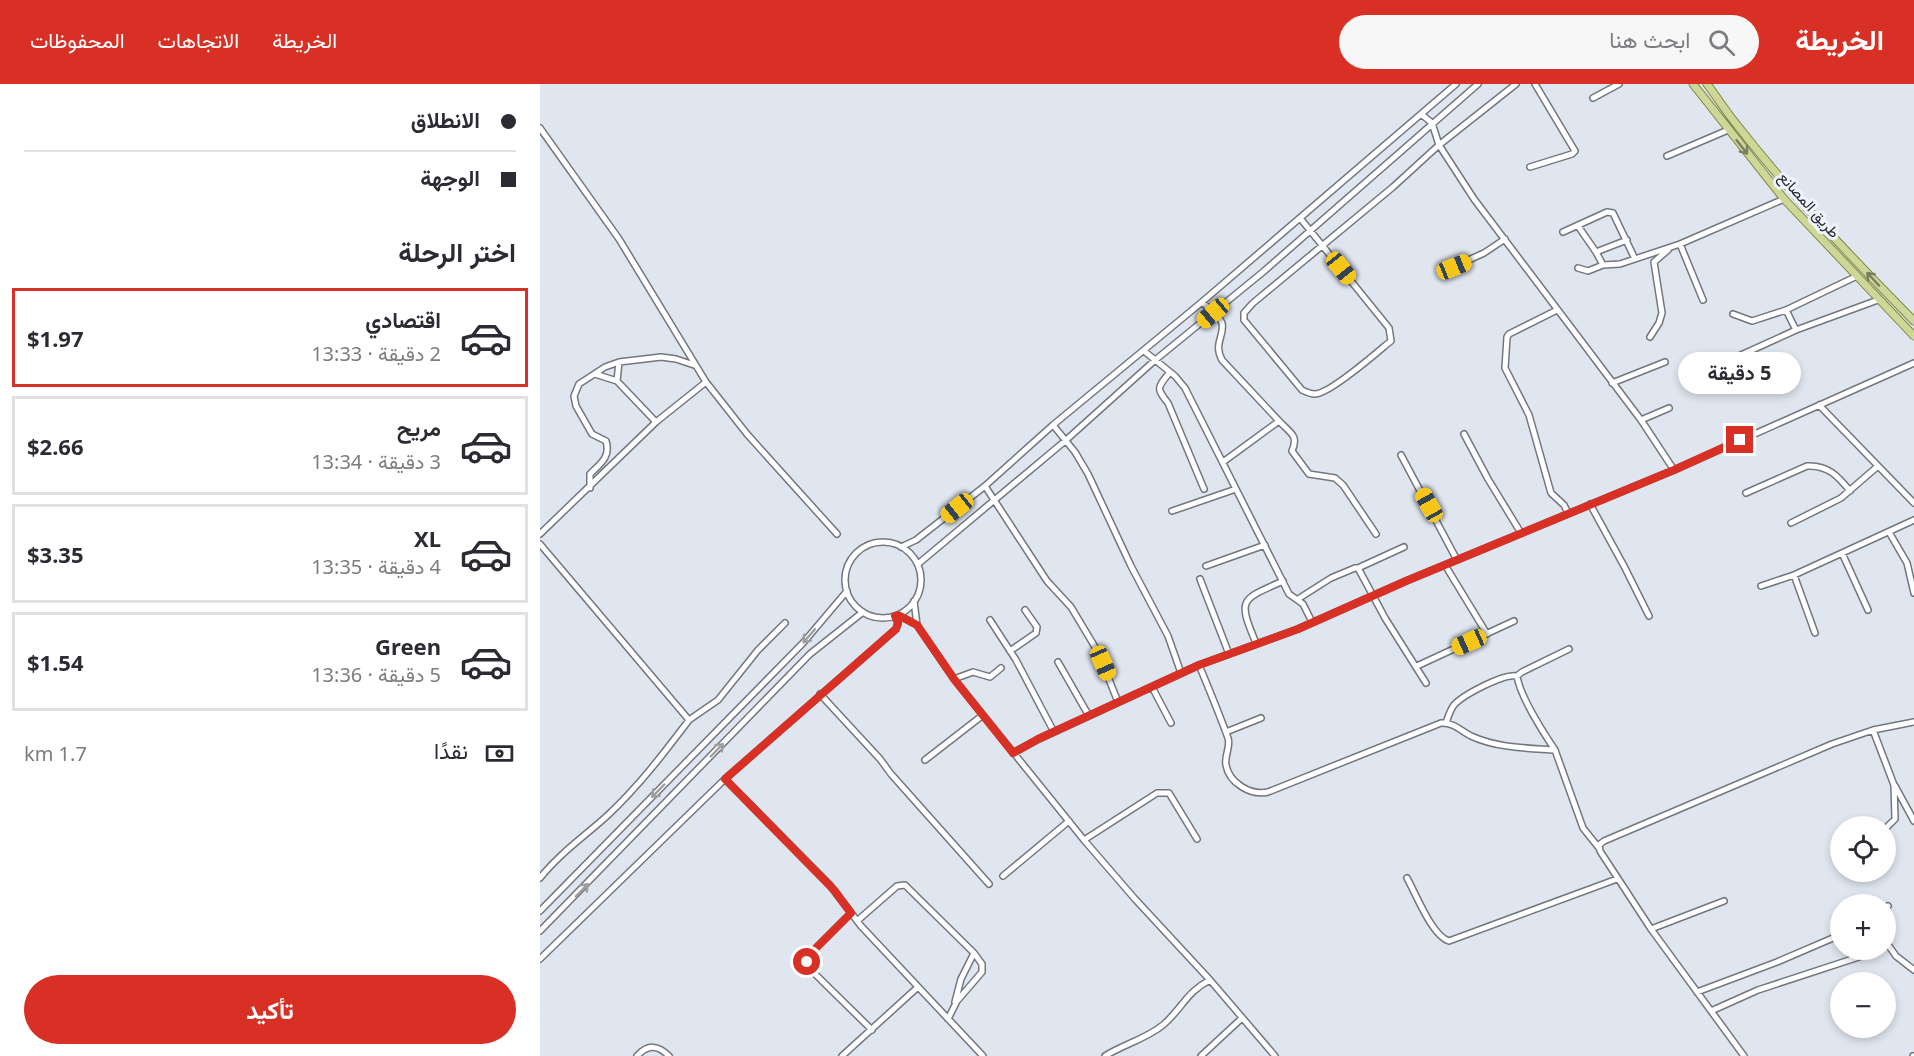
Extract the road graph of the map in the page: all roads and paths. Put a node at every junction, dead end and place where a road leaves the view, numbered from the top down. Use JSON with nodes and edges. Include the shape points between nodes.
{"nodes":[{"id":1,"x":1456,"y":84,"type":"edge"},
{"id":2,"x":1478,"y":84,"type":"edge"},
{"id":3,"x":1515,"y":84,"type":"edge"},
{"id":4,"x":1535,"y":84,"type":"edge"},
{"id":5,"x":1619,"y":84,"type":"edge"},
{"id":6,"x":1693,"y":84,"type":"edge"},
{"id":7,"x":1707,"y":84,"type":"edge"},
{"id":8,"x":1593,"y":98,"type":"dead end"},
{"id":9,"x":1421,"y":114,"type":"junction"},
{"id":10,"x":1432,"y":123,"type":"junction"},
{"id":11,"x":540,"y":128,"type":"edge"},
{"id":12,"x":1728,"y":130,"type":"junction"},
{"id":13,"x":1439,"y":145,"type":"junction"},
{"id":14,"x":1667,"y":156,"type":"dead end"},
{"id":15,"x":1530,"y":167,"type":"dead end"},
{"id":16,"x":1784,"y":199,"type":"junction"},
{"id":17,"x":1300,"y":218,"type":"junction"},
{"id":18,"x":1578,"y":226,"type":"junction"},
{"id":19,"x":1310,"y":231,"type":"junction"},
{"id":20,"x":1563,"y":232,"type":"dead end"},
{"id":21,"x":1504,"y":239,"type":"junction"},
{"id":22,"x":1627,"y":240,"type":"junction"},
{"id":23,"x":1322,"y":244,"type":"junction"},
{"id":24,"x":1680,"y":244,"type":"junction"},
{"id":25,"x":1671,"y":247,"type":"junction"},
{"id":26,"x":1596,"y":252,"type":"junction"},
{"id":27,"x":1635,"y":259,"type":"junction"},
{"id":28,"x":1603,"y":266,"type":"junction"},
{"id":29,"x":1578,"y":268,"type":"dead end"},
{"id":30,"x":1442,"y":272,"type":"dead end"},
{"id":31,"x":1856,"y":277,"type":"junction"},
{"id":32,"x":1704,"y":300,"type":"dead end"},
{"id":33,"x":1878,"y":300,"type":"junction"},
{"id":34,"x":1202,"y":302,"type":"junction"},
{"id":35,"x":1557,"y":310,"type":"junction"},
{"id":36,"x":1786,"y":310,"type":"junction"},
{"id":37,"x":1213,"y":313,"type":"junction"},
{"id":38,"x":1733,"y":314,"type":"dead end"},
{"id":39,"x":1914,"y":321,"type":"edge"},
{"id":40,"x":1796,"y":330,"type":"junction"},
{"id":41,"x":1914,"y":336,"type":"edge"},
{"id":42,"x":1650,"y":337,"type":"dead end"},
{"id":43,"x":1144,"y":351,"type":"junction"},
{"id":44,"x":1154,"y":361,"type":"junction"},
{"id":45,"x":619,"y":362,"type":"junction"},
{"id":46,"x":1665,"y":362,"type":"dead end"},
{"id":47,"x":1914,"y":363,"type":"edge"},
{"id":48,"x":694,"y":365,"type":"junction"},
{"id":49,"x":1719,"y":365,"type":"dead end"},
{"id":50,"x":1170,"y":372,"type":"junction"},
{"id":51,"x":595,"y":374,"type":"junction"},
{"id":52,"x":617,"y":381,"type":"junction"},
{"id":53,"x":706,"y":382,"type":"junction"},
{"id":54,"x":1612,"y":383,"type":"junction"},
{"id":55,"x":1819,"y":405,"type":"junction"},
{"id":56,"x":1669,"y":408,"type":"dead end"},
{"id":57,"x":1641,"y":420,"type":"junction"},
{"id":58,"x":1279,"y":421,"type":"junction"},
{"id":59,"x":656,"y":422,"type":"junction"},
{"id":60,"x":1053,"y":425,"type":"junction"},
{"id":61,"x":1464,"y":434,"type":"dead end"},
{"id":62,"x":1065,"y":441,"type":"junction"},
{"id":63,"x":1401,"y":455,"type":"dead end"},
{"id":64,"x":1223,"y":462,"type":"junction"},
{"id":65,"x":1878,"y":466,"type":"junction"},
{"id":66,"x":1674,"y":470,"type":"junction"},
{"id":67,"x":985,"y":486,"type":"junction"},
{"id":68,"x":590,"y":488,"type":"junction"},
{"id":69,"x":1204,"y":489,"type":"dead end"},
{"id":70,"x":1236,"y":489,"type":"junction"},
{"id":71,"x":1850,"y":491,"type":"junction"},
{"id":72,"x":1746,"y":493,"type":"dead end"},
{"id":73,"x":994,"y":500,"type":"junction"},
{"id":74,"x":1914,"y":503,"type":"edge"},
{"id":75,"x":1590,"y":504,"type":"junction"},
{"id":76,"x":1172,"y":511,"type":"dead end"},
{"id":77,"x":1568,"y":513,"type":"junction"},
{"id":78,"x":1914,"y":519,"type":"edge"},
{"id":79,"x":1791,"y":523,"type":"dead end"},
{"id":80,"x":1889,"y":532,"type":"junction"},
{"id":81,"x":1521,"y":533,"type":"junction"},
{"id":82,"x":540,"y":534,"type":"edge"},
{"id":83,"x":837,"y":534,"type":"dead end"},
{"id":84,"x":1376,"y":534,"type":"dead end"},
{"id":85,"x":540,"y":544,"type":"edge"},
{"id":86,"x":1265,"y":545,"type":"junction"},
{"id":87,"x":901,"y":547,"type":"junction"},
{"id":88,"x":1404,"y":547,"type":"dead end"},
{"id":89,"x":1842,"y":553,"type":"junction"},
{"id":90,"x":1457,"y":560,"type":"junction"},
{"id":91,"x":918,"y":564,"type":"junction"},
{"id":92,"x":1445,"y":565,"type":"junction"},
{"id":93,"x":1206,"y":566,"type":"dead end"},
{"id":94,"x":1359,"y":568,"type":"junction"},
{"id":95,"x":1794,"y":575,"type":"junction"},
{"id":96,"x":1200,"y":579,"type":"dead end"},
{"id":97,"x":1282,"y":581,"type":"junction"},
{"id":98,"x":1761,"y":586,"type":"dead end"},
{"id":99,"x":847,"y":591,"type":"junction"},
{"id":100,"x":1914,"y":593,"type":"edge"},
{"id":101,"x":1372,"y":596,"type":"junction"},
{"id":102,"x":1298,"y":599,"type":"junction"},
{"id":103,"x":914,"y":601,"type":"junction"},
{"id":104,"x":1025,"y":610,"type":"dead end"},
{"id":105,"x":1868,"y":610,"type":"dead end"},
{"id":106,"x":863,"y":612,"type":"junction"},
{"id":107,"x":897,"y":616,"type":"junction"},
{"id":108,"x":1649,"y":616,"type":"dead end"},
{"id":109,"x":990,"y":620,"type":"dead end"},
{"id":110,"x":1514,"y":621,"type":"dead end"},
{"id":111,"x":785,"y":622,"type":"dead end"},
{"id":112,"x":1312,"y":622,"type":"junction"},
{"id":113,"x":917,"y":625,"type":"junction"},
{"id":114,"x":1815,"y":633,"type":"dead end"},
{"id":115,"x":1487,"y":634,"type":"junction"},
{"id":116,"x":1256,"y":643,"type":"junction"},
{"id":117,"x":1569,"y":649,"type":"dead end"},
{"id":118,"x":1010,"y":651,"type":"junction"},
{"id":119,"x":1229,"y":654,"type":"junction"},
{"id":120,"x":1058,"y":662,"type":"dead end"},
{"id":121,"x":1199,"y":665,"type":"junction"},
{"id":122,"x":1417,"y":666,"type":"junction"},
{"id":123,"x":1001,"y":668,"type":"dead end"},
{"id":124,"x":1181,"y":673,"type":"junction"},
{"id":125,"x":1517,"y":676,"type":"junction"},
{"id":126,"x":954,"y":679,"type":"junction"},
{"id":127,"x":1426,"y":682,"type":"dead end"},
{"id":128,"x":1152,"y":687,"type":"junction"},
{"id":129,"x":819,"y":694,"type":"junction"},
{"id":130,"x":1118,"y":702,"type":"junction"},
{"id":131,"x":983,"y":715,"type":"junction"},
{"id":132,"x":1089,"y":716,"type":"junction"},
{"id":133,"x":1261,"y":718,"type":"dead end"},
{"id":134,"x":689,"y":720,"type":"junction"},
{"id":135,"x":1914,"y":722,"type":"edge"},
{"id":136,"x":1171,"y":723,"type":"dead end"},
{"id":137,"x":1446,"y":723,"type":"junction"},
{"id":138,"x":1873,"y":730,"type":"junction"},
{"id":139,"x":1054,"y":732,"type":"junction"},
{"id":140,"x":1226,"y":732,"type":"junction"},
{"id":141,"x":1555,"y":750,"type":"junction"},
{"id":142,"x":1013,"y":753,"type":"junction"},
{"id":143,"x":925,"y":760,"type":"dead end"},
{"id":144,"x":725,"y":779,"type":"junction"},
{"id":145,"x":1894,"y":785,"type":"junction"},
{"id":146,"x":1895,"y":816,"type":"edge"},
{"id":147,"x":1069,"y":821,"type":"junction"},
{"id":148,"x":1914,"y":821,"type":"edge"},
{"id":149,"x":1197,"y":839,"type":"dead end"},
{"id":150,"x":1084,"y":840,"type":"junction"},
{"id":151,"x":1599,"y":848,"type":"junction"},
{"id":152,"x":1004,"y":876,"type":"dead end"},
{"id":153,"x":540,"y":878,"type":"edge"},
{"id":154,"x":1407,"y":878,"type":"dead end"},
{"id":155,"x":1617,"y":879,"type":"junction"},
{"id":156,"x":989,"y":884,"type":"dead end"},
{"id":157,"x":1725,"y":901,"type":"dead end"},
{"id":158,"x":540,"y":911,"type":"edge"},
{"id":159,"x":851,"y":913,"type":"junction"},
{"id":160,"x":857,"y":921,"type":"junction"},
{"id":161,"x":1651,"y":929,"type":"junction"},
{"id":162,"x":540,"y":931,"type":"edge"},
{"id":163,"x":1830,"y":939,"type":"edge"},
{"id":164,"x":974,"y":953,"type":"junction"},
{"id":165,"x":1896,"y":956,"type":"edge"},
{"id":166,"x":540,"y":959,"type":"edge"},
{"id":167,"x":1850,"y":960,"type":"edge"},
{"id":168,"x":1914,"y":970,"type":"edge"},
{"id":169,"x":1210,"y":980,"type":"junction"},
{"id":170,"x":918,"y":987,"type":"junction"},
{"id":171,"x":1697,"y":992,"type":"junction"},
{"id":172,"x":954,"y":1006,"type":"junction"},
{"id":173,"x":1711,"y":1011,"type":"junction"},
{"id":174,"x":1242,"y":1018,"type":"junction"},
{"id":175,"x":948,"y":1019,"type":"junction"},
{"id":176,"x":872,"y":1030,"type":"junction"},
{"id":177,"x":637,"y":1056,"type":"edge"},
{"id":178,"x":669,"y":1056,"type":"edge"},
{"id":179,"x":842,"y":1056,"type":"edge"},
{"id":180,"x":983,"y":1056,"type":"edge"},
{"id":181,"x":1105,"y":1056,"type":"edge"},
{"id":182,"x":1201,"y":1056,"type":"edge"},
{"id":183,"x":1275,"y":1056,"type":"edge"},
{"id":184,"x":1744,"y":1056,"type":"edge"}],
"edges":[{"from":1,"to":9,"type":"street"},
{"from":2,"to":10,"type":"street"},
{"from":3,"to":13,"type":"street"},
{"from":4,"to":15,"type":"street","via":[[1575,151]]},
{"from":5,"to":8,"type":"street"},
{"from":6,"to":12,"type":"main road","name":"طريق المصانع"},
{"from":39,"to":7,"type":"main road","name":"طريق المصانع","one_way":true,"via":[[1799,199]]},
{"from":9,"to":10,"type":"street"},
{"from":9,"to":17,"type":"street"},
{"from":10,"to":13,"type":"street"},
{"from":10,"to":19,"type":"street"},
{"from":11,"to":48,"type":"street","via":[[619,239]]},
{"from":12,"to":14,"type":"street"},
{"from":12,"to":16,"type":"main road","name":"طريق المصانع","one_way":true},
{"from":13,"to":21,"type":"street"},
{"from":13,"to":23,"type":"street"},
{"from":16,"to":24,"type":"street"},
{"from":16,"to":31,"type":"main road","name":"طريق المصانع"},
{"from":17,"to":19,"type":"street"},
{"from":17,"to":34,"type":"street"},
{"from":18,"to":20,"type":"street"},
{"from":18,"to":22,"type":"street","via":[[1607,212],[1613,213]]},
{"from":18,"to":26,"type":"street"},
{"from":19,"to":23,"type":"street"},
{"from":19,"to":37,"type":"street"},
{"from":21,"to":30,"type":"street"},
{"from":21,"to":35,"type":"street"},
{"from":22,"to":26,"type":"street"},
{"from":22,"to":27,"type":"street"},
{"from":23,"to":23,"type":"street","via":[[1389,328],[1390,341],[1332,387],[1312,394],[1302,390],[1255,334],[1244,314]]},
{"from":24,"to":25,"type":"street"},
{"from":24,"to":32,"type":"street"},
{"from":25,"to":27,"type":"street"},
{"from":25,"to":42,"type":"street","via":[[1654,262],[1662,314]]},
{"from":26,"to":28,"type":"street"},
{"from":27,"to":28,"type":"street"},
{"from":28,"to":29,"type":"street","via":[[1588,271]]},
{"from":31,"to":33,"type":"main road","name":"طريق المصانع"},
{"from":31,"to":36,"type":"street"},
{"from":33,"to":40,"type":"street"},
{"from":33,"to":41,"type":"main road","name":"طريق المصانع"},
{"from":34,"to":37,"type":"street"},
{"from":34,"to":43,"type":"street"},
{"from":35,"to":54,"type":"street"},
{"from":35,"to":77,"type":"street","via":[[1509,334],[1505,362],[1529,415],[1551,493]]},
{"from":36,"to":38,"type":"street","via":[[1752,321]]},
{"from":36,"to":40,"type":"street"},
{"from":37,"to":44,"type":"street"},
{"from":37,"to":58,"type":"street","via":[[1222,327],[1219,356]]},
{"from":40,"to":49,"type":"street"},
{"from":43,"to":44,"type":"street"},
{"from":43,"to":60,"type":"street"},
{"from":44,"to":50,"type":"street"},
{"from":44,"to":62,"type":"street"},
{"from":45,"to":48,"type":"street","via":[[661,357]]},
{"from":45,"to":51,"type":"street"},
{"from":45,"to":52,"type":"street"},
{"from":46,"to":54,"type":"street"},
{"from":47,"to":55,"type":"street"},
{"from":48,"to":53,"type":"street"},
{"from":50,"to":64,"type":"street","via":[[1185,387]]},
{"from":50,"to":69,"type":"street","via":[[1158,389]]},
{"from":51,"to":52,"type":"street"},
{"from":51,"to":68,"type":"street","via":[[579,384],[574,396],[589,430],[608,446],[606,458],[590,474]]},
{"from":52,"to":59,"type":"street"},
{"from":53,"to":59,"type":"street"},
{"from":53,"to":83,"type":"street"},
{"from":54,"to":57,"type":"street"},
{"from":55,"to":65,"type":"street"},
{"from":55,"to":66,"type":"street"},
{"from":56,"to":57,"type":"street"},
{"from":57,"to":66,"type":"street"},
{"from":58,"to":64,"type":"street"},
{"from":58,"to":84,"type":"street","via":[[1294,437],[1292,451],[1306,472],[1335,478],[1343,485]]},
{"from":59,"to":68,"type":"street"},
{"from":60,"to":62,"type":"street"},
{"from":60,"to":67,"type":"street"},
{"from":61,"to":81,"type":"street"},
{"from":62,"to":73,"type":"street"},
{"from":62,"to":124,"type":"street","via":[[1088,474],[1168,636]]},
{"from":63,"to":90,"type":"street"},
{"from":64,"to":70,"type":"street"},
{"from":65,"to":71,"type":"street"},
{"from":65,"to":74,"type":"street"},
{"from":66,"to":75,"type":"street"},
{"from":67,"to":73,"type":"street"},
{"from":67,"to":87,"type":"street","via":[[916,540]]},
{"from":68,"to":82,"type":"street"},
{"from":70,"to":76,"type":"street"},
{"from":70,"to":86,"type":"street"},
{"from":71,"to":72,"type":"street","via":[[1833,471],[1807,466]]},
{"from":71,"to":79,"type":"street"},
{"from":73,"to":91,"type":"street"},
{"from":73,"to":130,"type":"street","via":[[1047,581],[1071,607],[1098,652]]},
{"from":75,"to":77,"type":"street"},
{"from":75,"to":108,"type":"street"},
{"from":77,"to":81,"type":"street"},
{"from":78,"to":80,"type":"street"},
{"from":80,"to":89,"type":"street"},
{"from":80,"to":100,"type":"street","via":[[1907,563]]},
{"from":81,"to":90,"type":"street"},
{"from":85,"to":134,"type":"street"},
{"from":86,"to":93,"type":"street"},
{"from":86,"to":97,"type":"street"},
{"from":87,"to":91,"type":"street"},
{"from":87,"to":99,"type":"street","via":[[877,543],[856,554],[847,567]]},
{"from":88,"to":94,"type":"street"},
{"from":89,"to":95,"type":"street"},
{"from":89,"to":105,"type":"street"},
{"from":90,"to":92,"type":"street"},
{"from":91,"to":103,"type":"street","via":[[921,584]]},
{"from":92,"to":101,"type":"street"},
{"from":92,"to":115,"type":"street"},
{"from":94,"to":101,"type":"street"},
{"from":94,"to":102,"type":"street","via":[[1331,578]]},
{"from":95,"to":98,"type":"street"},
{"from":95,"to":114,"type":"street"},
{"from":96,"to":119,"type":"street"},
{"from":97,"to":102,"type":"street","via":[[1289,594]]},
{"from":97,"to":116,"type":"street","via":[[1254,593],[1245,603],[1244,614]]},
{"from":99,"to":106,"type":"street"},
{"from":99,"to":158,"type":"street","one_way":true,"via":[[803,643]]},
{"from":101,"to":112,"type":"street"},
{"from":101,"to":122,"type":"street"},
{"from":102,"to":112,"type":"street"},
{"from":103,"to":107,"type":"street"},
{"from":103,"to":113,"type":"street"},
{"from":104,"to":118,"type":"street","via":[[1036,633]]},
{"from":106,"to":107,"type":"street","via":[[879,618]]},
{"from":162,"to":106,"type":"street","one_way":true,"via":[[810,654]]},
{"from":107,"to":113,"type":"street"},
{"from":107,"to":129,"type":"street","via":[[896,629]]},
{"from":109,"to":118,"type":"street"},
{"from":110,"to":115,"type":"street"},
{"from":111,"to":134,"type":"street","via":[[718,700]]},
{"from":112,"to":116,"type":"street"},
{"from":113,"to":126,"type":"street"},
{"from":115,"to":122,"type":"street"},
{"from":116,"to":119,"type":"street"},
{"from":117,"to":125,"type":"street"},
{"from":118,"to":139,"type":"street"},
{"from":119,"to":121,"type":"street"},
{"from":120,"to":132,"type":"street"},
{"from":121,"to":124,"type":"street"},
{"from":121,"to":140,"type":"street"},
{"from":122,"to":127,"type":"street"},
{"from":123,"to":126,"type":"street","via":[[990,677],[973,672]]},
{"from":124,"to":128,"type":"street"},
{"from":125,"to":137,"type":"street","via":[[1507,676],[1460,699]]},
{"from":125,"to":141,"type":"street"},
{"from":126,"to":131,"type":"street"},
{"from":128,"to":130,"type":"street"},
{"from":128,"to":136,"type":"street"},
{"from":129,"to":144,"type":"street"},
{"from":129,"to":156,"type":"street"},
{"from":130,"to":132,"type":"street"},
{"from":131,"to":142,"type":"street"},
{"from":131,"to":143,"type":"street"},
{"from":132,"to":139,"type":"street"},
{"from":133,"to":140,"type":"street"},
{"from":134,"to":153,"type":"street","via":[[670,748],[626,797],[553,861]]},
{"from":135,"to":138,"type":"street"},
{"from":137,"to":140,"type":"street","via":[[1263,793],[1245,789],[1233,780],[1226,766]]},
{"from":137,"to":141,"type":"street","via":[[1494,744]]},
{"from":138,"to":145,"type":"street"},
{"from":138,"to":151,"type":"street","via":[[1742,781],[1601,842]]},
{"from":139,"to":142,"type":"street"},
{"from":141,"to":151,"type":"street","via":[[1582,828]]},
{"from":142,"to":147,"type":"street"},
{"from":144,"to":159,"type":"street","via":[[834,890]]},
{"from":144,"to":166,"type":"street"},
{"from":145,"to":146,"type":"street"},
{"from":145,"to":148,"type":"street"},
{"from":147,"to":150,"type":"street"},
{"from":147,"to":152,"type":"street"},
{"from":149,"to":150,"type":"street","via":[[1169,793],[1164,792]]},
{"from":150,"to":169,"type":"street"},
{"from":151,"to":155,"type":"street"},
{"from":154,"to":155,"type":"street","via":[[1434,929],[1449,941]]},
{"from":155,"to":161,"type":"street"},
{"from":157,"to":161,"type":"street"},
{"from":159,"to":160,"type":"street"},
{"from":159,"to":176,"type":"street","via":[[810,954],[807,962]]},
{"from":160,"to":164,"type":"street","via":[[897,886],[904,885]]},
{"from":160,"to":170,"type":"street"},
{"from":161,"to":171,"type":"street"},
{"from":163,"to":171,"type":"street"},
{"from":164,"to":172,"type":"street","via":[[961,978]]},
{"from":164,"to":172,"type":"street","via":[[982,964],[982,972]]},
{"from":165,"to":168,"type":"street"},
{"from":167,"to":173,"type":"street","via":[[1758,990]]},
{"from":169,"to":174,"type":"street"},
{"from":169,"to":181,"type":"street","via":[[1189,994],[1161,1026]]},
{"from":170,"to":175,"type":"street"},
{"from":170,"to":176,"type":"street"},
{"from":171,"to":173,"type":"street"},
{"from":172,"to":175,"type":"street"},
{"from":173,"to":184,"type":"street"},
{"from":174,"to":182,"type":"street"},
{"from":174,"to":183,"type":"street"},
{"from":175,"to":180,"type":"street"},
{"from":176,"to":179,"type":"street"},
{"from":177,"to":178,"type":"street","via":[[652,1047],[661,1048]]}]}
